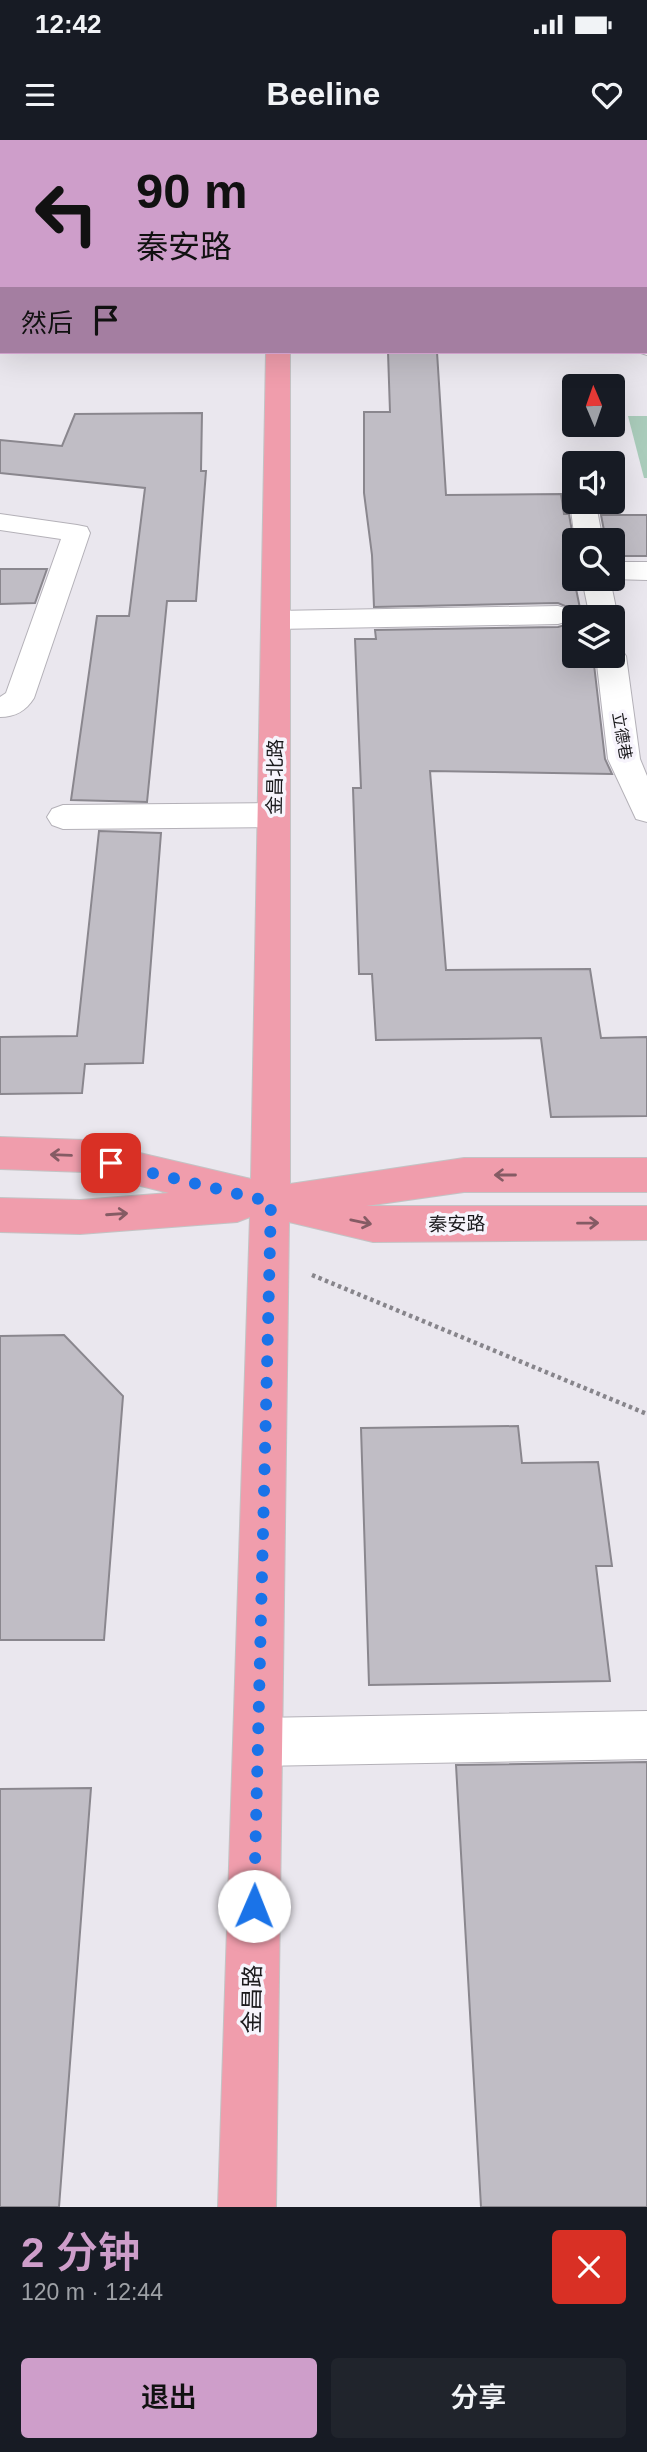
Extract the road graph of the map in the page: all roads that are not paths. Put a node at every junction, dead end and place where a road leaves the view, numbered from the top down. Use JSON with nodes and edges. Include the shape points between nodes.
{"nodes":[{"id":1,"x":278,"y":354,"type":"edge"},
{"id":2,"x":0,"y":522,"type":"edge"},
{"id":3,"x":625,"y":571,"type":"edge"},
{"id":4,"x":647,"y":571,"type":"edge"},
{"id":5,"x":558,"y":615,"type":"dead end"},
{"id":6,"x":276,"y":620,"type":"junction"},
{"id":7,"x":613,"y":668,"type":"edge"},
{"id":8,"x":2,"y":714,"type":"edge"},
{"id":9,"x":647,"y":811,"type":"edge"},
{"id":10,"x":274,"y":815,"type":"junction"},
{"id":11,"x":63,"y":817,"type":"dead end"},
{"id":12,"x":0,"y":1153,"type":"edge"},
{"id":13,"x":647,"y":1175,"type":"edge"},
{"id":14,"x":271,"y":1202,"type":"junction"},
{"id":15,"x":0,"y":1215,"type":"edge"},
{"id":16,"x":647,"y":1223,"type":"edge"},
{"id":17,"x":647,"y":1735,"type":"edge"},
{"id":18,"x":258,"y":1742,"type":"junction"},
{"id":19,"x":247,"y":2207,"type":"edge"}],
"edges":[{"from":1,"to":6,"type":"main road","name":"金昌北路"},
{"from":2,"to":8,"type":"lane","via":[[77,533],[19,698]]},
{"from":3,"to":4,"type":"lane"},
{"from":5,"to":6,"type":"lane"},
{"from":6,"to":10,"type":"main road","name":"金昌北路"},
{"from":7,"to":9,"type":"lane","name":"立德巷","via":[[624,759]]},
{"from":10,"to":11,"type":"lane"},
{"from":10,"to":14,"type":"main road","name":"金昌北路"},
{"from":14,"to":12,"type":"main road","name":"秦安路","one_way":true,"via":[[84,1156]]},
{"from":13,"to":14,"type":"main road","name":"秦安路","one_way":true,"via":[[464,1175]]},
{"from":15,"to":14,"type":"main road","name":"秦安路","one_way":true,"via":[[80,1217]]},
{"from":14,"to":16,"type":"main road","name":"秦安路","one_way":true,"via":[[373,1225]]},
{"from":14,"to":18,"type":"main road","name":"金昌路"},
{"from":17,"to":18,"type":"lane"},
{"from":18,"to":19,"type":"main road","name":"金昌路"}]}
